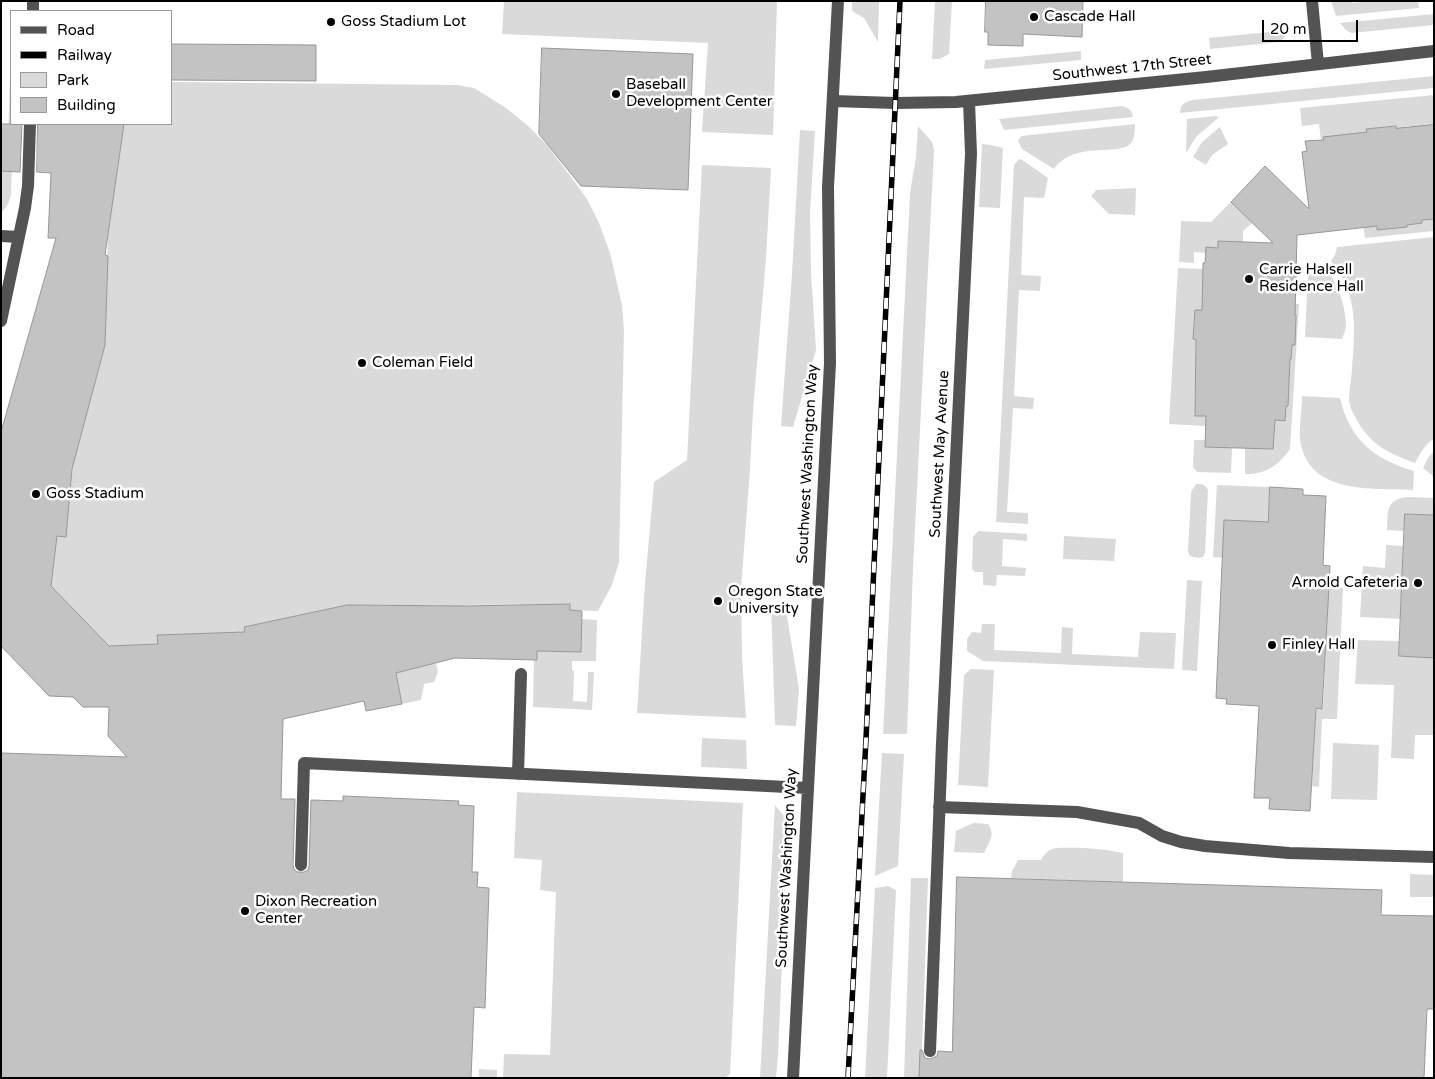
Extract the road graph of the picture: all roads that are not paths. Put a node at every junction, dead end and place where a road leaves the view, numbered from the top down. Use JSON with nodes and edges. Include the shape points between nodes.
{"nodes":[{"id":1,"x":838,"y":1,"type":"edge"},
{"id":2,"x":1312,"y":1,"type":"edge"},
{"id":3,"x":1434,"y":51,"type":"edge"},
{"id":4,"x":1318,"y":64,"type":"junction"},
{"id":5,"x":833,"y":101,"type":"junction"},
{"id":6,"x":969,"y":101,"type":"junction"},
{"id":7,"x":30,"y":125,"type":"edge"},
{"id":8,"x":1,"y":236,"type":"edge"},
{"id":9,"x":19,"y":237,"type":"junction"},
{"id":10,"x":1,"y":321,"type":"edge"},
{"id":11,"x":521,"y":674,"type":"dead end"},
{"id":12,"x":518,"y":774,"type":"junction"},
{"id":13,"x":807,"y":788,"type":"junction"},
{"id":14,"x":939,"y":808,"type":"junction"},
{"id":15,"x":1434,"y":857,"type":"edge"},
{"id":16,"x":301,"y":865,"type":"dead end"},
{"id":17,"x":930,"y":1051,"type":"dead end"},
{"id":18,"x":793,"y":1078,"type":"edge"}],
"edges":[{"from":1,"to":5,"type":"street","name":"Southwest Washington Way"},
{"from":2,"to":4,"type":"street"},
{"from":3,"to":4,"type":"street","name":"Southwest 17th Street"},
{"from":4,"to":6,"type":"street","name":"Southwest 17th Street"},
{"from":5,"to":6,"type":"street","name":"Southwest 17th Street"},
{"from":5,"to":13,"type":"street","name":"Southwest Washington Way","via":[[828,196],[830,363]]},
{"from":6,"to":14,"type":"street","name":"Southwest May Avenue","via":[[971,154]]},
{"from":7,"to":9,"type":"street","via":[[28,186]]},
{"from":8,"to":9,"type":"street"},
{"from":9,"to":10,"type":"street"},
{"from":11,"to":12,"type":"street"},
{"from":12,"to":13,"type":"street"},
{"from":12,"to":16,"type":"street","via":[[304,763]]},
{"from":13,"to":18,"type":"street","name":"Southwest Washington Way"},
{"from":14,"to":15,"type":"street","via":[[1077,812],[1139,822],[1162,836],[1205,846],[1289,853]]},
{"from":14,"to":17,"type":"street","name":"Southwest May Avenue"}]}
